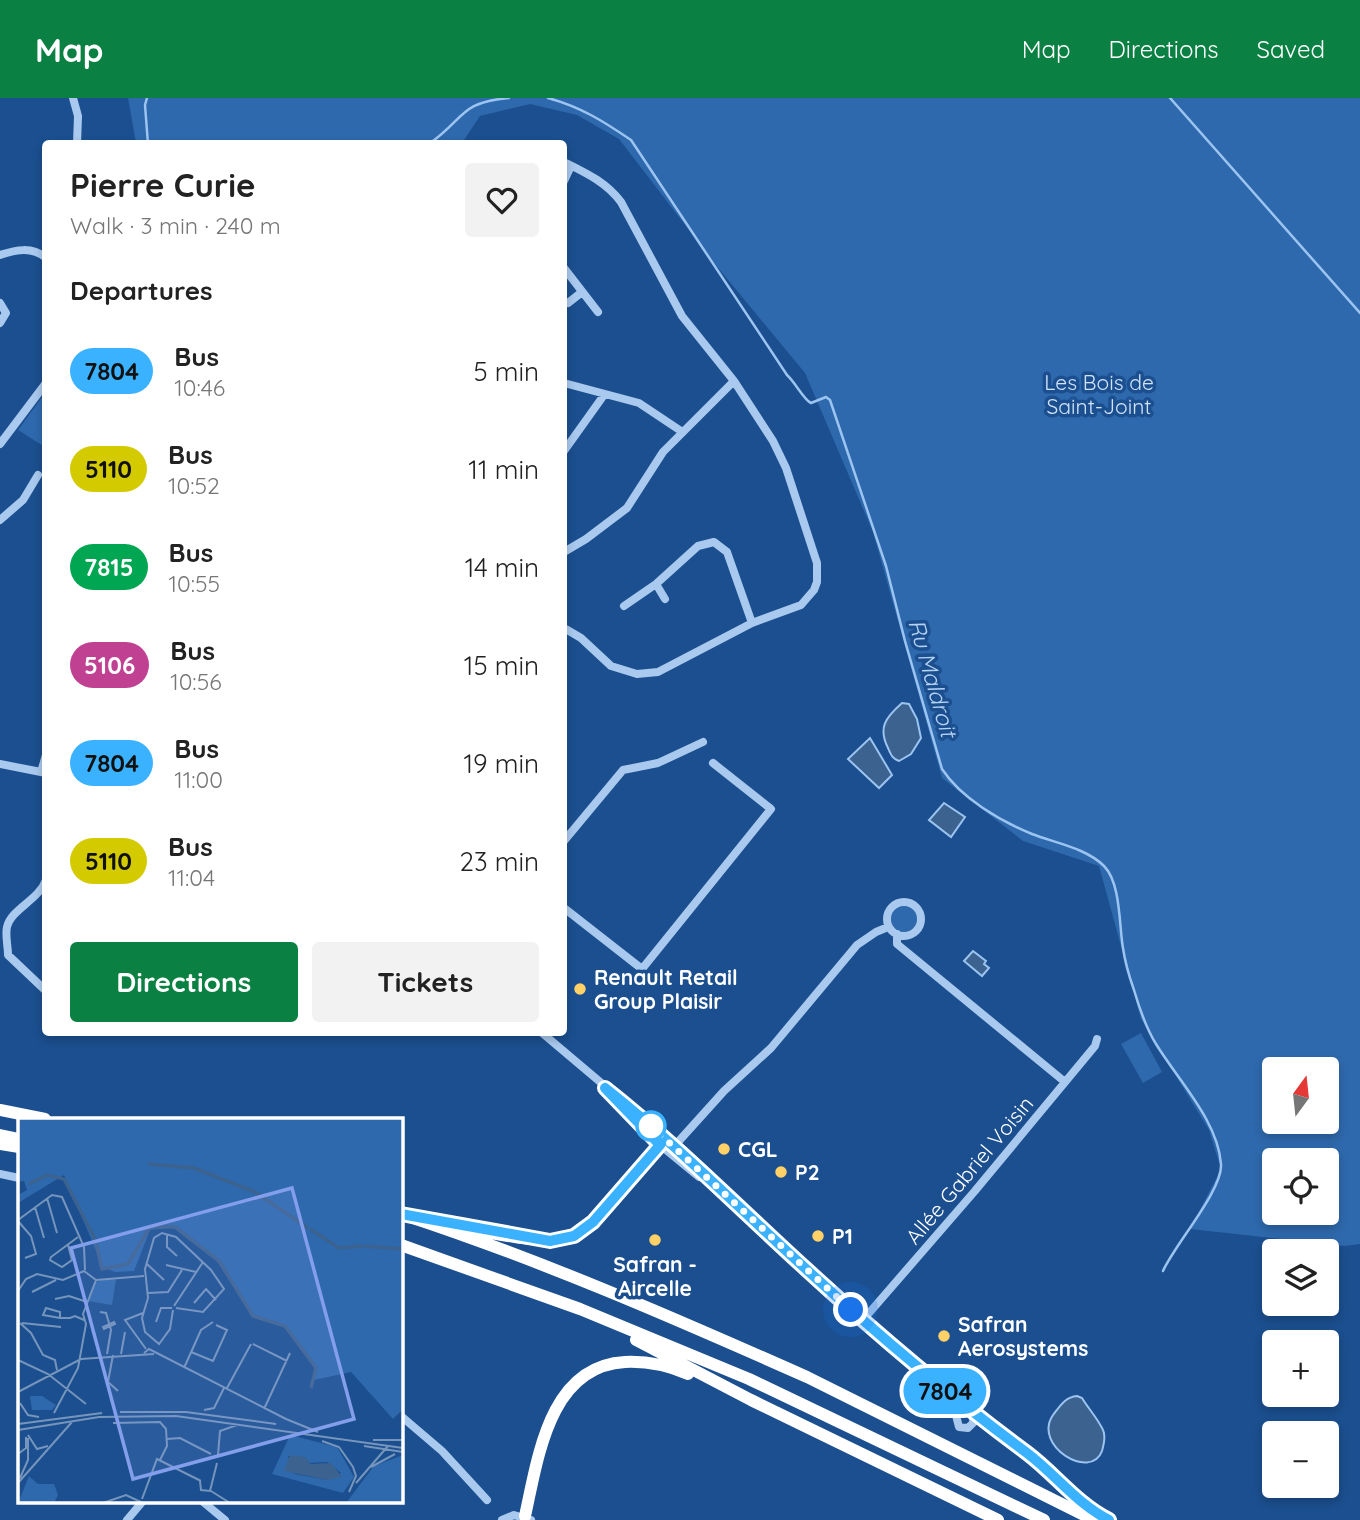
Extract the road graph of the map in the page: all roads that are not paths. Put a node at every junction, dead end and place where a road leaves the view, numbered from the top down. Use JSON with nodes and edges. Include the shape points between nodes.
{"nodes":[{"id":1,"x":73,"y":98,"type":"edge"},
{"id":2,"x":77,"y":140,"type":"edge"},
{"id":3,"x":567,"y":164,"type":"edge"},
{"id":4,"x":0,"y":254,"type":"edge"},
{"id":5,"x":42,"y":256,"type":"edge"},
{"id":6,"x":567,"y":272,"type":"edge"},
{"id":7,"x":582,"y":292,"type":"junction"},
{"id":8,"x":0,"y":303,"type":"edge"},
{"id":9,"x":568,"y":303,"type":"dead end"},
{"id":10,"x":598,"y":312,"type":"dead end"},
{"id":11,"x":0,"y":323,"type":"edge"},
{"id":12,"x":734,"y":381,"type":"junction"},
{"id":13,"x":567,"y":384,"type":"edge"},
{"id":14,"x":42,"y":388,"type":"edge"},
{"id":15,"x":604,"y":395,"type":"junction"},
{"id":16,"x":681,"y":431,"type":"junction"},
{"id":17,"x":3,"y":433,"type":"edge"},
{"id":18,"x":0,"y":444,"type":"edge"},
{"id":19,"x":567,"y":447,"type":"edge"},
{"id":20,"x":38,"y":475,"type":"dead end"},
{"id":21,"x":0,"y":520,"type":"edge"},
{"id":22,"x":567,"y":550,"type":"edge"},
{"id":23,"x":656,"y":584,"type":"junction"},
{"id":24,"x":665,"y":599,"type":"dead end"},
{"id":25,"x":624,"y":606,"type":"dead end"},
{"id":26,"x":752,"y":623,"type":"junction"},
{"id":27,"x":567,"y":630,"type":"edge"},
{"id":28,"x":703,"y":742,"type":"dead end"},
{"id":29,"x":713,"y":763,"type":"dead end"},
{"id":30,"x":0,"y":764,"type":"edge"},
{"id":31,"x":42,"y":773,"type":"edge"},
{"id":32,"x":567,"y":837,"type":"edge"},
{"id":33,"x":42,"y":890,"type":"edge"},
{"id":34,"x":567,"y":910,"type":"edge"},
{"id":35,"x":888,"y":927,"type":"junction"},
{"id":36,"x":897,"y":934,"type":"junction"},
{"id":37,"x":42,"y":987,"type":"edge"},
{"id":38,"x":546,"y":1036,"type":"edge"},
{"id":39,"x":1097,"y":1039,"type":"dead end"},
{"id":40,"x":1065,"y":1082,"type":"junction"},
{"id":41,"x":0,"y":1110,"type":"edge"},
{"id":42,"x":40,"y":1118,"type":"edge"},
{"id":43,"x":0,"y":1135,"type":"edge"},
{"id":44,"x":18,"y":1139,"type":"edge"},
{"id":45,"x":0,"y":1144,"type":"edge"},
{"id":46,"x":667,"y":1146,"type":"junction"},
{"id":47,"x":18,"y":1147,"type":"edge"},
{"id":48,"x":0,"y":1174,"type":"edge"},
{"id":49,"x":18,"y":1178,"type":"edge"},
{"id":50,"x":405,"y":1216,"type":"edge"},
{"id":51,"x":402,"y":1245,"type":"edge"},
{"id":52,"x":557,"y":1301,"type":"junction"},
{"id":53,"x":863,"y":1320,"type":"junction"},
{"id":54,"x":951,"y":1396,"type":"junction"},
{"id":55,"x":751,"y":1401,"type":"junction"},
{"id":56,"x":970,"y":1411,"type":"junction"},
{"id":57,"x":402,"y":1417,"type":"edge"},
{"id":58,"x":487,"y":1500,"type":"dead end"},
{"id":59,"x":142,"y":1502,"type":"edge"},
{"id":60,"x":203,"y":1502,"type":"edge"},
{"id":61,"x":528,"y":1518,"type":"edge"},
{"id":62,"x":127,"y":1520,"type":"edge"},
{"id":63,"x":225,"y":1520,"type":"edge"},
{"id":64,"x":502,"y":1520,"type":"edge"},
{"id":65,"x":998,"y":1520,"type":"edge"},
{"id":66,"x":1044,"y":1520,"type":"edge"},
{"id":67,"x":1094,"y":1520,"type":"edge"},
{"id":68,"x":1109,"y":1520,"type":"edge"}],
"edges":[{"from":1,"to":2,"type":"street"},
{"from":3,"to":12,"type":"street","via":[[611,189],[682,316]]},
{"from":4,"to":5,"type":"street","via":[[31,250]]},
{"from":6,"to":7,"type":"street"},
{"from":7,"to":9,"type":"street"},
{"from":7,"to":10,"type":"street"},
{"from":8,"to":11,"type":"street","via":[[6,313]]},
{"from":12,"to":16,"type":"street"},
{"from":12,"to":26,"type":"street","via":[[786,468],[818,573],[814,590],[801,605]]},
{"from":13,"to":15,"type":"street"},
{"from":14,"to":17,"type":"street"},
{"from":15,"to":16,"type":"street","via":[[639,403]]},
{"from":15,"to":19,"type":"street"},
{"from":16,"to":22,"type":"street","via":[[627,508]]},
{"from":17,"to":18,"type":"street"},
{"from":20,"to":21,"type":"street","via":[[23,500]]},
{"from":23,"to":24,"type":"street"},
{"from":23,"to":25,"type":"street"},
{"from":23,"to":26,"type":"street","via":[[698,546],[714,542],[727,552]]},
{"from":26,"to":27,"type":"street","via":[[658,672],[638,674],[611,666]]},
{"from":28,"to":32,"type":"street","via":[[658,763],[623,770]]},
{"from":29,"to":34,"type":"street","via":[[771,809],[642,969]]},
{"from":30,"to":31,"type":"street"},
{"from":33,"to":37,"type":"street","via":[[7,926],[8,955]]},
{"from":35,"to":36,"type":"street"},
{"from":35,"to":36,"type":"street","via":[[892,907],[901,902],[914,906],[920,917],[918,929],[907,936]]},
{"from":35,"to":46,"type":"street","via":[[857,945],[771,1048]]},
{"from":36,"to":40,"type":"street","via":[[897,944]]},
{"from":38,"to":46,"type":"street"},
{"from":39,"to":40,"type":"street","name":"Allée Gabriel Voisin"},
{"from":40,"to":53,"type":"street","name":"Allée Gabriel Voisin"},
{"from":41,"to":42,"type":"highway"},
{"from":43,"to":44,"type":"highway"},
{"from":45,"to":47,"type":"highway"},
{"from":46,"to":50,"type":"highway","via":[[574,1236],[550,1241]]},
{"from":46,"to":53,"type":"street"},
{"from":48,"to":49,"type":"street"},
{"from":50,"to":67,"type":"highway","via":[[569,1275],[785,1367]]},
{"from":51,"to":52,"type":"highway"},
{"from":52,"to":55,"type":"highway"},
{"from":52,"to":66,"type":"highway","via":[[749,1379]]},
{"from":53,"to":54,"type":"street"},
{"from":54,"to":56,"type":"street"},
{"from":54,"to":56,"type":"street","via":[[959,1427],[968,1429],[974,1422]]},
{"from":55,"to":61,"type":"highway","via":[[660,1364],[621,1362],[597,1368],[575,1381],[560,1400],[541,1447]]},
{"from":55,"to":65,"type":"highway"},
{"from":56,"to":68,"type":"highway"},
{"from":57,"to":58,"type":"street","via":[[442,1451]]},
{"from":59,"to":62,"type":"street"},
{"from":60,"to":63,"type":"street"},
{"from":61,"to":64,"type":"street","via":[[514,1515]]}]}
